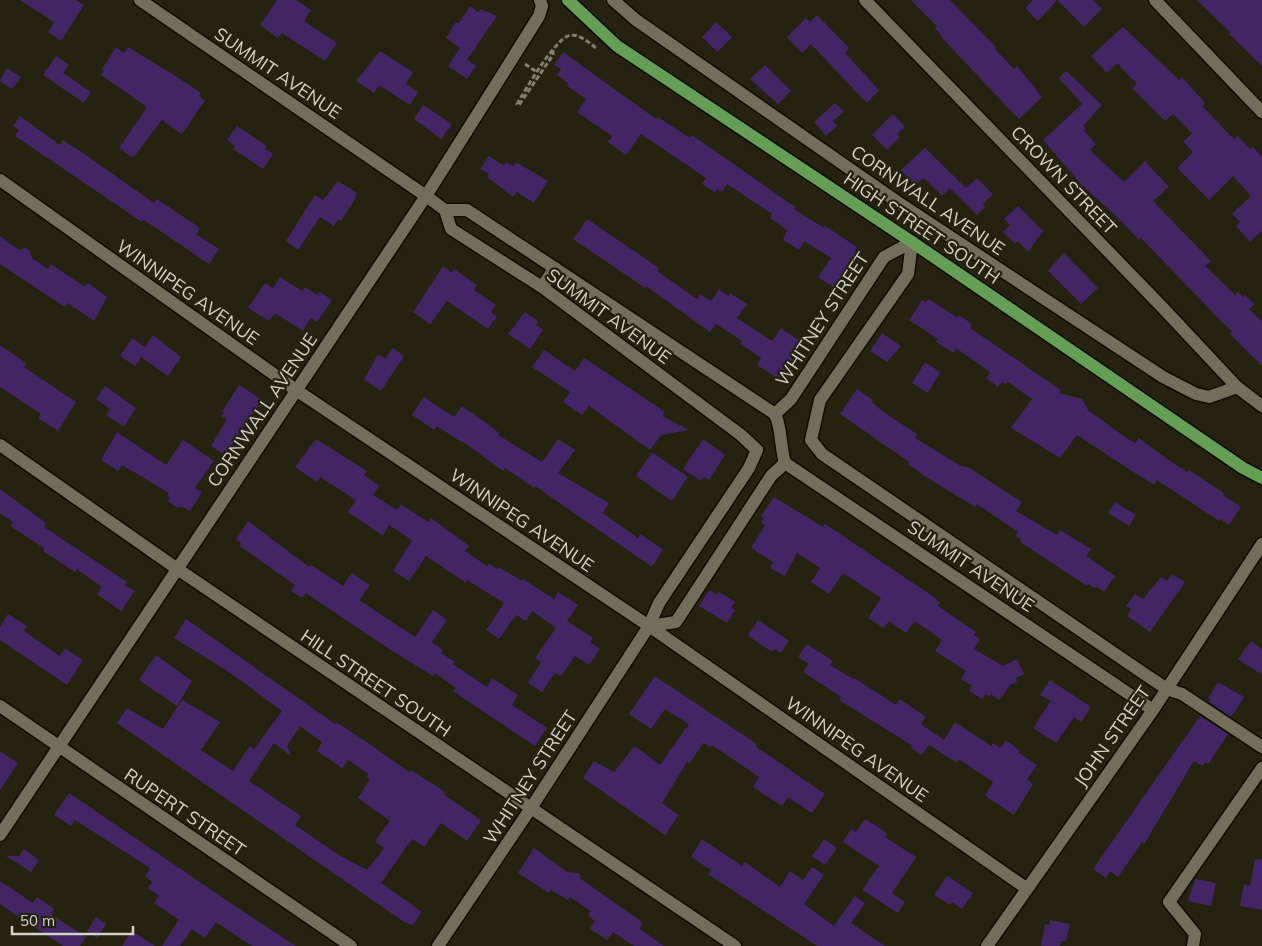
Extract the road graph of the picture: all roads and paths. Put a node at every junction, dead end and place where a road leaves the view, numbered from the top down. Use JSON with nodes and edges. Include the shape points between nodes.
{"nodes":[{"id":1,"x":140,"y":0,"type":"edge"},
{"id":2,"x":540,"y":0,"type":"edge"},
{"id":3,"x":568,"y":0,"type":"edge"},
{"id":4,"x":613,"y":0,"type":"edge"},
{"id":5,"x":865,"y":0,"type":"edge"},
{"id":6,"x":1156,"y":0,"type":"edge"},
{"id":7,"x":614,"y":43,"type":"junction"},
{"id":8,"x":553,"y":50,"type":"junction"},
{"id":9,"x":1262,"y":112,"type":"edge"},
{"id":10,"x":0,"y":180,"type":"edge"},
{"id":11,"x":426,"y":196,"type":"junction"},
{"id":12,"x":444,"y":210,"type":"junction"},
{"id":13,"x":912,"y":242,"type":"junction"},
{"id":14,"x":555,"y":268,"type":"junction"},
{"id":15,"x":542,"y":287,"type":"junction"},
{"id":16,"x":1237,"y":386,"type":"junction"},
{"id":17,"x":296,"y":390,"type":"junction"},
{"id":18,"x":1262,"y":406,"type":"edge"},
{"id":19,"x":775,"y":414,"type":"junction"},
{"id":20,"x":0,"y":445,"type":"edge"},
{"id":21,"x":757,"y":450,"type":"joint"},
{"id":22,"x":784,"y":463,"type":"junction"},
{"id":23,"x":1262,"y":478,"type":"edge"},
{"id":24,"x":1262,"y":544,"type":"edge"},
{"id":25,"x":176,"y":568,"type":"junction"},
{"id":26,"x":649,"y":626,"type":"junction"},
{"id":27,"x":1167,"y":689,"type":"junction"},
{"id":28,"x":0,"y":706,"type":"edge"},
{"id":29,"x":1153,"y":710,"type":"junction"},
{"id":30,"x":58,"y":746,"type":"junction"},
{"id":31,"x":1262,"y":747,"type":"edge"},
{"id":32,"x":1262,"y":768,"type":"edge"},
{"id":33,"x":531,"y":808,"type":"junction"},
{"id":34,"x":0,"y":834,"type":"edge"},
{"id":35,"x":1026,"y":888,"type":"junction"},
{"id":36,"x":351,"y":946,"type":"edge"},
{"id":37,"x":438,"y":946,"type":"edge"},
{"id":38,"x":735,"y":946,"type":"edge"},
{"id":39,"x":987,"y":946,"type":"edge"},
{"id":40,"x":1193,"y":946,"type":"edge"}],
"edges":[{"from":1,"to":11,"type":"street","name":"SUMMIT AVENUE"},
{"from":2,"to":11,"type":"street","name":"CORNWALL AVENUE","via":[[539,16]]},
{"from":3,"to":7,"type":"main road","name":"HIGH STREET SOUTH"},
{"from":4,"to":16,"type":"street","name":"CORNWALL AVENUE","via":[[636,20],[896,201],[1163,377],[1196,394],[1209,396]]},
{"from":5,"to":16,"type":"street","name":"CROWN STREET"},
{"from":6,"to":9,"type":"street"},
{"from":7,"to":8,"type":"path","via":[[603,52],[570,34]]},
{"from":7,"to":13,"type":"main road","name":"HIGH STREET SOUTH"},
{"from":8,"to":8,"type":"path","via":[[553,55],[517,104]]},
{"from":10,"to":17,"type":"street","name":"WINNIPEG AVENUE"},
{"from":11,"to":12,"type":"street","name":"SUMMIT AVENUE"},
{"from":11,"to":17,"type":"street","name":"CORNWALL AVENUE"},
{"from":12,"to":14,"type":"street","name":"SUMMIT AVENUE","via":[[467,210]]},
{"from":12,"to":15,"type":"street","name":"SUMMIT AVENUE","via":[[451,229]]},
{"from":13,"to":19,"type":"street","name":"WHITNEY STREET","via":[[884,257],[792,399]]},
{"from":13,"to":23,"type":"main road","name":"HIGH STREET SOUTH"},
{"from":13,"to":27,"type":"street","name":"SUMMIT AVENUE","via":[[908,274],[820,400],[811,440],[822,454]]},
{"from":14,"to":15,"type":"street"},
{"from":14,"to":19,"type":"street","name":"SUMMIT AVENUE"},
{"from":15,"to":21,"type":"street","name":"SUMMIT AVENUE"},
{"from":16,"to":18,"type":"street"},
{"from":17,"to":25,"type":"street","name":"CORNWALL AVENUE"},
{"from":17,"to":26,"type":"street","name":"WINNIPEG AVENUE"},
{"from":19,"to":22,"type":"street","via":[[780,425]]},
{"from":20,"to":25,"type":"street","name":"HILL STREET SOUTH"},
{"from":21,"to":26,"type":"street","name":"WHITNEY STREET","via":[[749,468],[659,603]]},
{"from":22,"to":26,"type":"street","via":[[771,476],[676,622]]},
{"from":22,"to":29,"type":"street","name":"SUMMIT AVENUE"},
{"from":24,"to":27,"type":"street","name":"JOHN STREET"},
{"from":25,"to":30,"type":"street","name":"CORNWALL AVENUE"},
{"from":25,"to":33,"type":"street","name":"HILL STREET SOUTH"},
{"from":26,"to":33,"type":"street","name":"WHITNEY STREET"},
{"from":26,"to":35,"type":"street","name":"WINNIPEG AVENUE"},
{"from":27,"to":29,"type":"street","name":"JOHN STREET"},
{"from":27,"to":31,"type":"street","name":"SUMMIT AVENUE","via":[[1182,694]]},
{"from":28,"to":30,"type":"street","name":"RUPERT STREET"},
{"from":29,"to":35,"type":"street","name":"JOHN STREET"},
{"from":30,"to":34,"type":"street","name":"CORNWALL AVENUE"},
{"from":30,"to":36,"type":"street","name":"RUPERT STREET"},
{"from":32,"to":40,"type":"street","via":[[1169,902],[1195,934]]},
{"from":33,"to":37,"type":"street","name":"WHITNEY STREET"},
{"from":33,"to":38,"type":"street","name":"HILL STREET SOUTH"},
{"from":35,"to":39,"type":"street","name":"JOHN STREET"}]}
